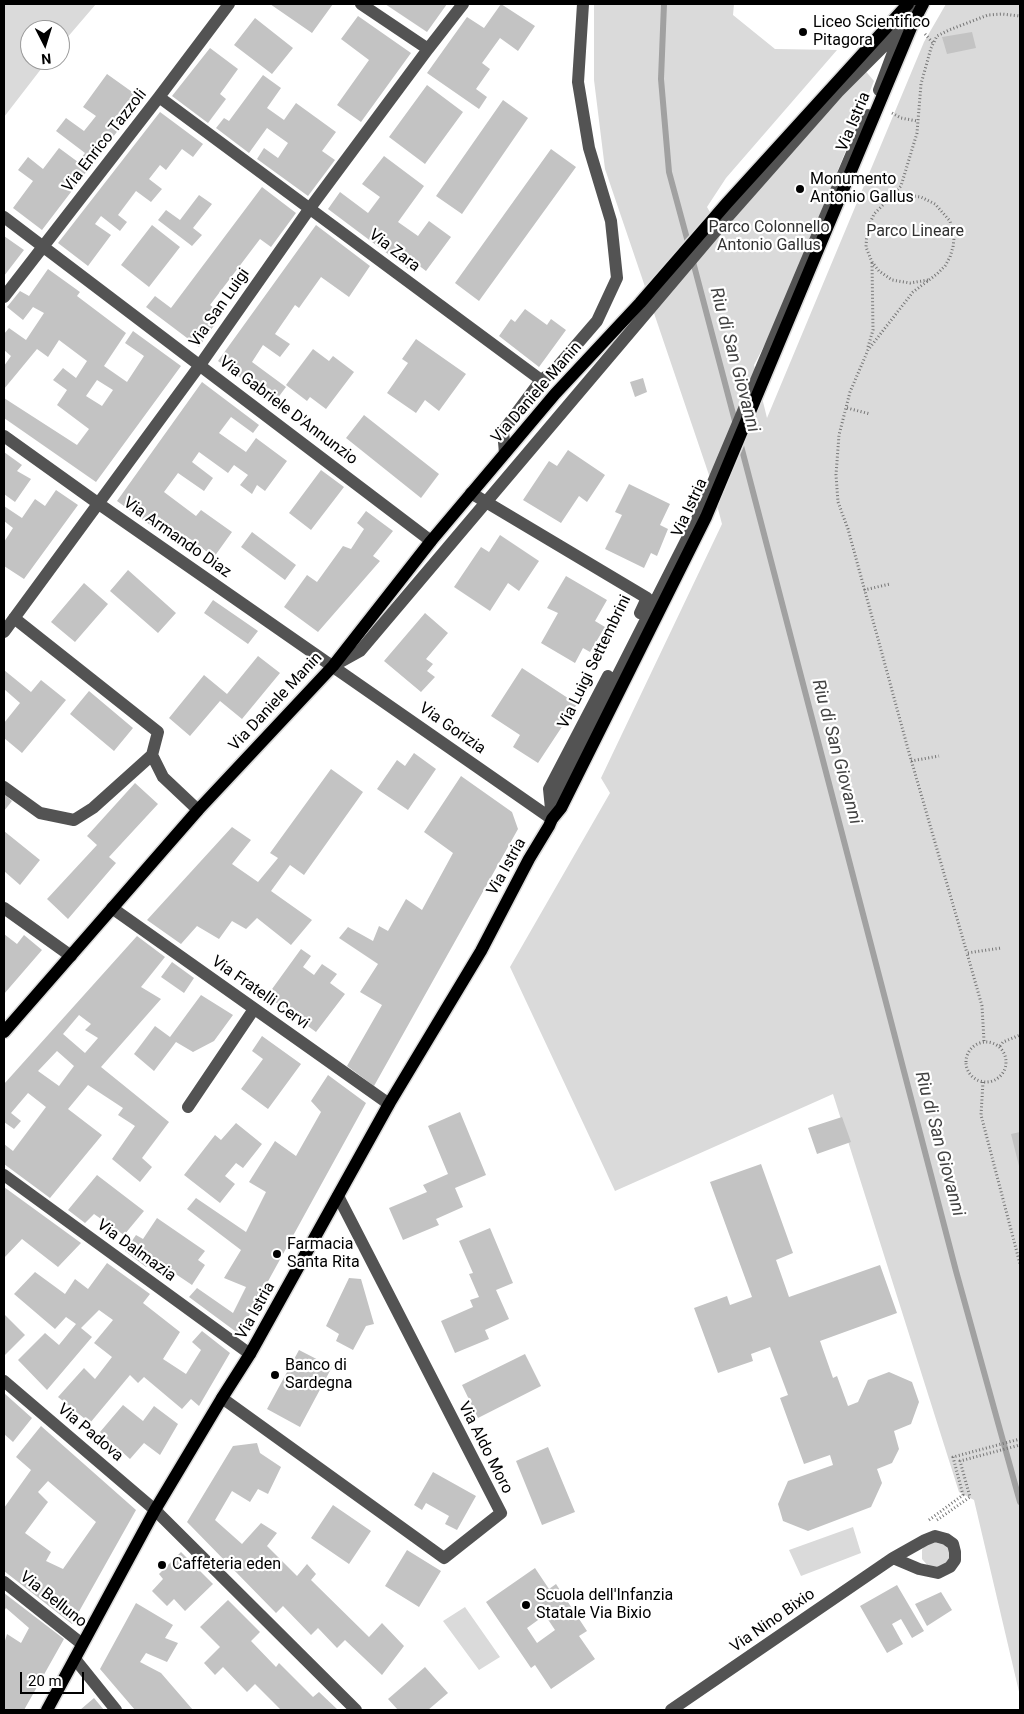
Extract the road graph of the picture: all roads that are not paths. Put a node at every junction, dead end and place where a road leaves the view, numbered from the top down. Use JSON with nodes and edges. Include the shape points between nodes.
{"nodes":[{"id":1,"x":229,"y":4,"type":"edge"},
{"id":2,"x":361,"y":4,"type":"edge"},
{"id":3,"x":463,"y":4,"type":"edge"},
{"id":4,"x":583,"y":4,"type":"edge"},
{"id":5,"x":916,"y":5,"type":"edge"},
{"id":6,"x":902,"y":27,"type":"junction"},
{"id":7,"x":428,"y":49,"type":"junction"},
{"id":8,"x":159,"y":98,"type":"junction"},
{"id":9,"x":310,"y":208,"type":"junction"},
{"id":10,"x":4,"y":218,"type":"edge"},
{"id":11,"x":42,"y":248,"type":"junction"},
{"id":12,"x":4,"y":297,"type":"edge"},
{"id":13,"x":200,"y":364,"type":"junction"},
{"id":14,"x":765,"y":365,"type":"junction"},
{"id":15,"x":541,"y":380,"type":"junction"},
{"id":16,"x":4,"y":436,"type":"edge"},
{"id":17,"x":505,"y":453,"type":"junction"},
{"id":18,"x":471,"y":493,"type":"junction"},
{"id":19,"x":486,"y":502,"type":"junction"},
{"id":20,"x":99,"y":504,"type":"junction"},
{"id":21,"x":431,"y":541,"type":"junction"},
{"id":22,"x":14,"y":618,"type":"junction"},
{"id":23,"x":4,"y":632,"type":"edge"},
{"id":24,"x":333,"y":666,"type":"junction"},
{"id":25,"x":152,"y":755,"type":"junction"},
{"id":26,"x":4,"y":787,"type":"edge"},
{"id":27,"x":198,"y":810,"type":"junction"},
{"id":28,"x":552,"y":819,"type":"junction"},
{"id":29,"x":4,"y":908,"type":"edge"},
{"id":30,"x":112,"y":908,"type":"junction"},
{"id":31,"x":71,"y":956,"type":"junction"},
{"id":32,"x":254,"y":1009,"type":"junction"},
{"id":33,"x":4,"y":1032,"type":"edge"},
{"id":34,"x":389,"y":1104,"type":"junction"},
{"id":35,"x":188,"y":1107,"type":"dead end"},
{"id":36,"x":4,"y":1175,"type":"edge"},
{"id":37,"x":338,"y":1196,"type":"junction"},
{"id":38,"x":250,"y":1354,"type":"junction"},
{"id":39,"x":4,"y":1381,"type":"edge"},
{"id":40,"x":222,"y":1398,"type":"junction"},
{"id":41,"x":155,"y":1510,"type":"junction"},
{"id":42,"x":893,"y":1558,"type":"dead end"},
{"id":43,"x":4,"y":1582,"type":"edge"},
{"id":44,"x":82,"y":1644,"type":"junction"},
{"id":45,"x":75,"y":1659,"type":"junction"},
{"id":46,"x":47,"y":1710,"type":"edge"},
{"id":47,"x":116,"y":1710,"type":"edge"},
{"id":48,"x":356,"y":1710,"type":"edge"},
{"id":49,"x":671,"y":1710,"type":"edge"}],
"edges":[{"from":1,"to":8,"type":"street","name":"Via Enrico Tazzoli"},
{"from":2,"to":7,"type":"street"},
{"from":3,"to":7,"type":"street","name":"Via San Luigi"},
{"from":4,"to":15,"type":"street","via":[[578,82],[589,148],[610,221],[617,278],[597,321],[553,372]]},
{"from":5,"to":6,"type":"street"},
{"from":5,"to":14,"type":"main road","name":"Via Istria"},
{"from":5,"to":17,"type":"main road","name":"Via Daniele Manin","via":[[727,203]]},
{"from":6,"to":14,"type":"street"},
{"from":6,"to":19,"type":"street","via":[[838,92],[725,220]]},
{"from":7,"to":9,"type":"street","name":"Via San Luigi"},
{"from":8,"to":9,"type":"street","name":"Via Zara"},
{"from":8,"to":11,"type":"street","name":"Via Enrico Tazzoli"},
{"from":9,"to":13,"type":"street","name":"Via San Luigi"},
{"from":9,"to":15,"type":"street","name":"Via Zara"},
{"from":10,"to":11,"type":"street","name":"Via Gabriele D'Annunzio"},
{"from":11,"to":12,"type":"street","name":"Via Enrico Tazzoli"},
{"from":11,"to":13,"type":"street","name":"Via Gabriele D'Annunzio"},
{"from":13,"to":20,"type":"street","name":"Via San Luigi"},
{"from":13,"to":21,"type":"street","name":"Via Gabriele D'Annunzio"},
{"from":14,"to":28,"type":"main road","name":"Via Istria","via":[[703,515],[561,808]]},
{"from":15,"to":17,"type":"street","via":[[503,431]]},
{"from":16,"to":20,"type":"street","name":"Via Armando Diaz"},
{"from":17,"to":18,"type":"main road","name":"Via Daniele Manin"},
{"from":18,"to":19,"type":"street","name":"Via Luigi Settembrini"},
{"from":18,"to":21,"type":"main road","name":"Via Daniele Manin"},
{"from":19,"to":24,"type":"street","via":[[360,651]]},
{"from":19,"to":28,"type":"street","name":"Via Luigi Settembrini","via":[[647,598],[550,789]]},
{"from":20,"to":22,"type":"street","name":"Via San Luigi"},
{"from":20,"to":24,"type":"street","name":"Via Armando Diaz"},
{"from":21,"to":24,"type":"main road","name":"Via Daniele Manin"},
{"from":22,"to":23,"type":"street","name":"Via San Luigi"},
{"from":22,"to":25,"type":"street","via":[[158,732]]},
{"from":24,"to":27,"type":"main road","name":"Via Daniele Manin"},
{"from":24,"to":28,"type":"street","name":"Via Gorizia"},
{"from":25,"to":26,"type":"street","via":[[93,808],[74,820],[40,813]]},
{"from":25,"to":27,"type":"street","via":[[163,777]]},
{"from":27,"to":30,"type":"main road","name":"Via Daniele Manin"},
{"from":28,"to":34,"type":"main road","name":"Via Istria","via":[[481,951]]},
{"from":29,"to":31,"type":"street"},
{"from":30,"to":31,"type":"main road","name":"Via Daniele Manin"},
{"from":30,"to":32,"type":"street","name":"Via Fratelli Cervi"},
{"from":31,"to":33,"type":"main road","name":"Via Daniele Manin"},
{"from":32,"to":34,"type":"street","name":"Via Fratelli Cervi"},
{"from":32,"to":35,"type":"street"},
{"from":34,"to":37,"type":"main road","name":"Via Istria"},
{"from":36,"to":38,"type":"street","name":"Via Dalmazia"},
{"from":37,"to":38,"type":"main road","name":"Via Istria"},
{"from":37,"to":40,"type":"street","name":"Via Aldo Moro","via":[[501,1513],[444,1558]]},
{"from":38,"to":40,"type":"main road","name":"Via Istria"},
{"from":39,"to":41,"type":"street","name":"Via Padova"},
{"from":40,"to":41,"type":"main road","name":"Via Istria"},
{"from":41,"to":44,"type":"main road","name":"Via Istria"},
{"from":41,"to":48,"type":"street","name":"Via Padova"},
{"from":42,"to":49,"type":"street","name":"Via Nino Bixio"},
{"from":43,"to":44,"type":"street","name":"Via Belluno"},
{"from":44,"to":45,"type":"main road","name":"Via Istria"},
{"from":45,"to":46,"type":"main road","name":"Via Istria"},
{"from":45,"to":47,"type":"street"}]}
